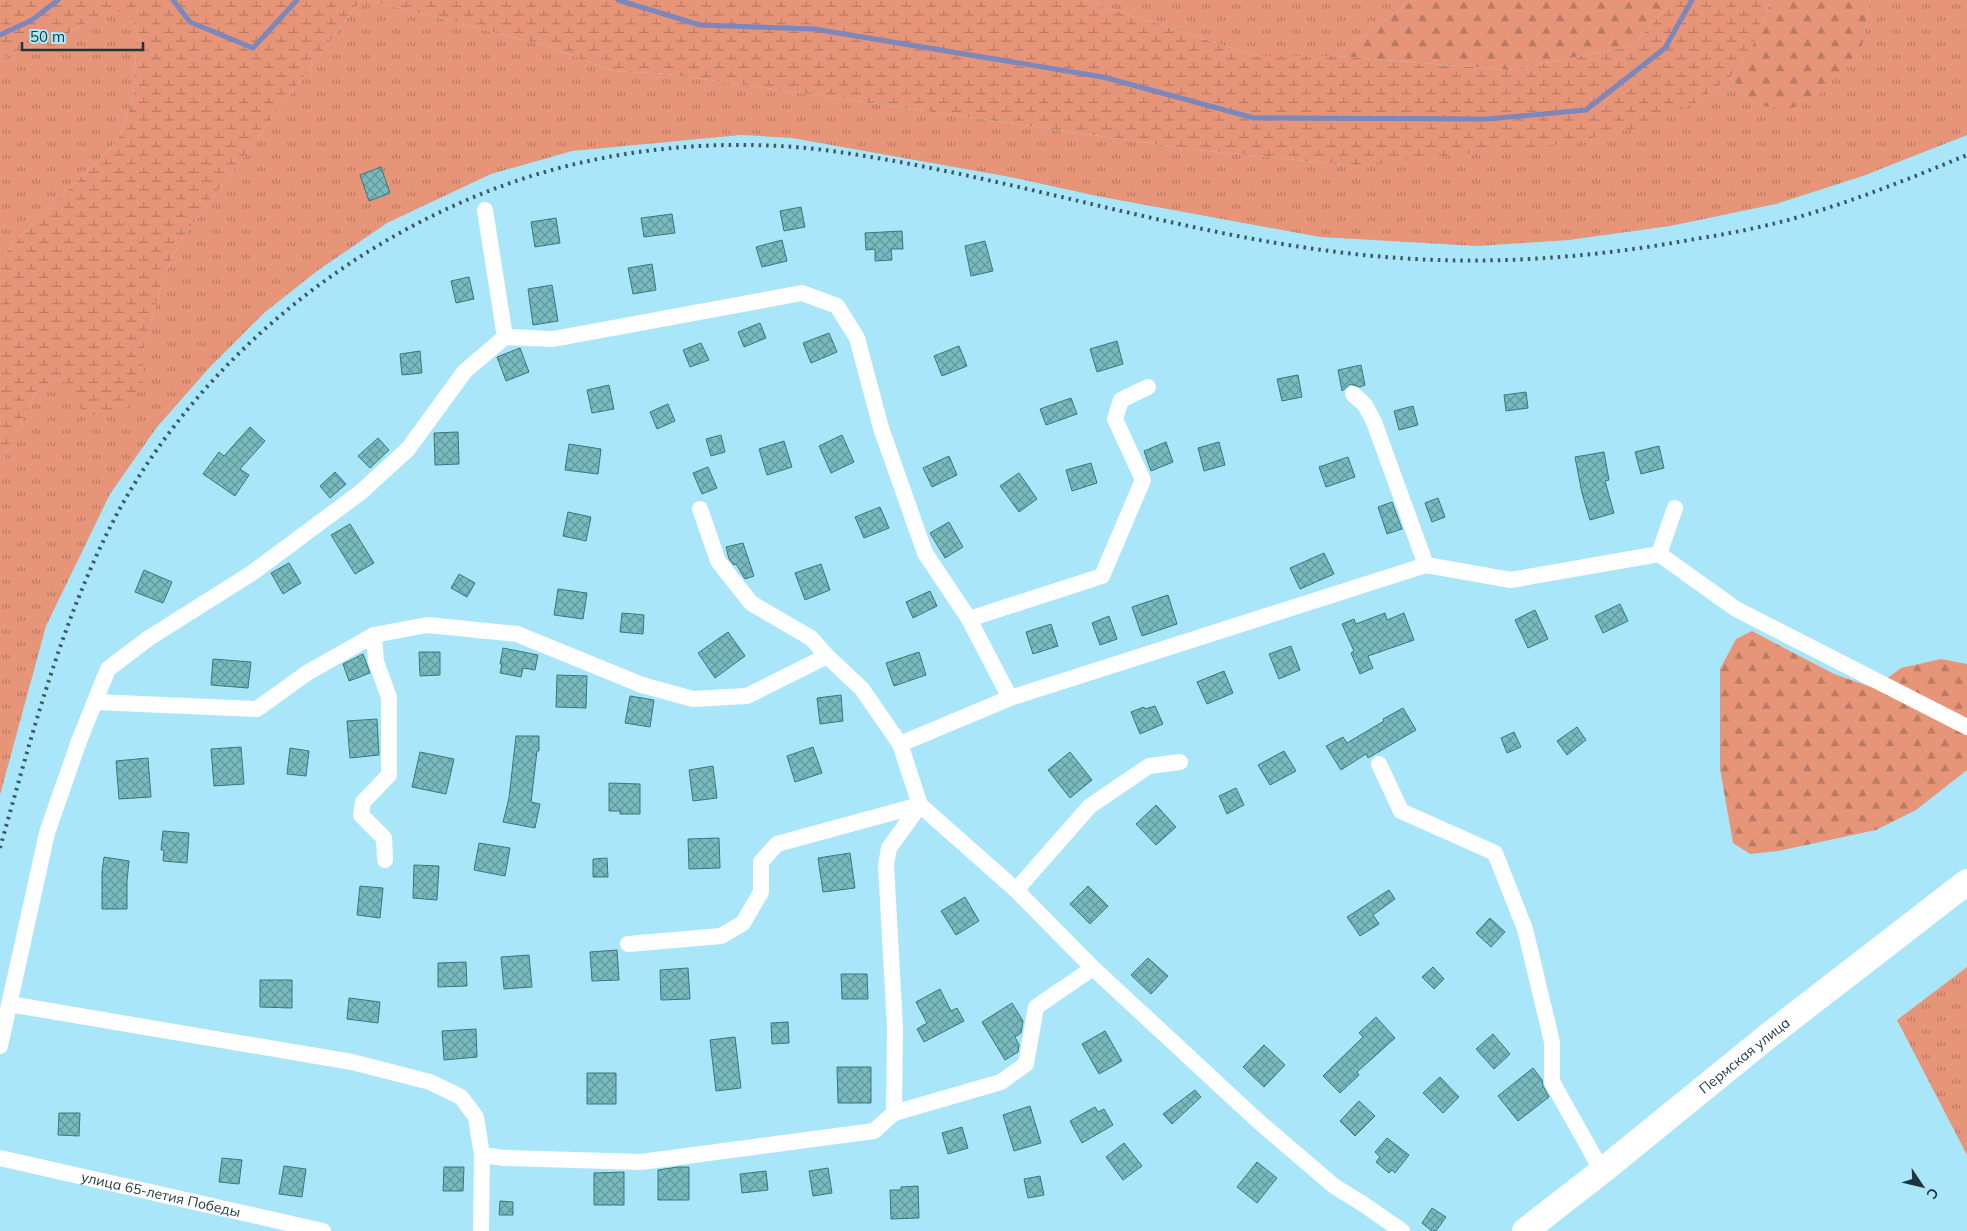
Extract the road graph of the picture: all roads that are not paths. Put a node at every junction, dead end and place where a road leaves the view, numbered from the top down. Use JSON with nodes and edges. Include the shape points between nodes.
{"nodes":[{"id":1,"x":485,"y":210,"type":"dead end"},
{"id":2,"x":505,"y":337,"type":"junction"},
{"id":3,"x":1148,"y":387,"type":"dead end"},
{"id":4,"x":1353,"y":394,"type":"dead end"},
{"id":5,"x":1675,"y":508,"type":"dead end"},
{"id":6,"x":700,"y":509,"type":"dead end"},
{"id":7,"x":1659,"y":554,"type":"junction"},
{"id":8,"x":1426,"y":565,"type":"junction"},
{"id":9,"x":969,"y":619,"type":"junction"},
{"id":10,"x":374,"y":635,"type":"junction"},
{"id":11,"x":827,"y":656,"type":"junction"},
{"id":12,"x":1010,"y":698,"type":"junction"},
{"id":13,"x":95,"y":702,"type":"junction"},
{"id":14,"x":1967,"y":727,"type":"edge"},
{"id":15,"x":900,"y":744,"type":"junction"},
{"id":16,"x":1180,"y":762,"type":"dead end"},
{"id":17,"x":1379,"y":764,"type":"dead end"},
{"id":18,"x":920,"y":805,"type":"junction"},
{"id":19,"x":385,"y":860,"type":"dead end"},
{"id":20,"x":1967,"y":882,"type":"edge"},
{"id":21,"x":1016,"y":890,"type":"junction"},
{"id":22,"x":628,"y":944,"type":"dead end"},
{"id":23,"x":1093,"y":968,"type":"junction"},
{"id":24,"x":9,"y":1004,"type":"junction"},
{"id":25,"x":0,"y":1046,"type":"edge"},
{"id":26,"x":894,"y":1112,"type":"junction"},
{"id":27,"x":482,"y":1155,"type":"junction"},
{"id":28,"x":0,"y":1158,"type":"edge"},
{"id":29,"x":1602,"y":1171,"type":"junction"},
{"id":30,"x":323,"y":1231,"type":"edge"},
{"id":31,"x":481,"y":1231,"type":"edge"},
{"id":32,"x":1402,"y":1231,"type":"edge"},
{"id":33,"x":1525,"y":1231,"type":"edge"}],
"edges":[{"from":1,"to":2,"type":"street"},
{"from":2,"to":9,"type":"street","via":[[553,339],[802,293],[837,306],[857,338],[881,428],[926,552]]},
{"from":2,"to":13,"type":"street","via":[[465,371],[408,449],[361,492],[252,574],[150,638],[108,669]]},
{"from":3,"to":9,"type":"street","via":[[1121,400],[1115,419],[1143,480],[1102,576]]},
{"from":4,"to":8,"type":"street","via":[[1365,405],[1374,422]]},
{"from":5,"to":7,"type":"street"},
{"from":6,"to":11,"type":"street","via":[[718,561],[752,602],[811,638]]},
{"from":7,"to":8,"type":"street","via":[[1511,580]]},
{"from":7,"to":14,"type":"street","via":[[1736,609]]},
{"from":8,"to":12,"type":"street"},
{"from":9,"to":12,"type":"street"},
{"from":10,"to":11,"type":"street","via":[[427,626],[517,634],[642,685],[694,699],[747,696]]},
{"from":10,"to":13,"type":"street","via":[[307,673],[257,710]]},
{"from":10,"to":19,"type":"street","via":[[376,662],[389,697],[389,775],[363,802],[361,815],[384,838]]},
{"from":11,"to":15,"type":"street","via":[[862,689]]},
{"from":12,"to":15,"type":"street"},
{"from":13,"to":24,"type":"street","via":[[47,833]]},
{"from":15,"to":18,"type":"street"},
{"from":16,"to":21,"type":"street","via":[[1149,766],[1090,806]]},
{"from":17,"to":29,"type":"street","via":[[1401,811],[1495,853],[1525,929],[1552,1042],[1552,1082]]},
{"from":18,"to":21,"type":"street"},
{"from":18,"to":22,"type":"street","via":[[777,844],[761,862],[761,892],[743,923],[721,936]]},
{"from":18,"to":26,"type":"street","via":[[889,848],[886,865],[895,1027]]},
{"from":20,"to":29,"type":"main road","name":"Пермская улица","via":[[1768,1036]]},
{"from":21,"to":23,"type":"street"},
{"from":23,"to":26,"type":"street","via":[[1036,1007],[1026,1064],[1007,1078]]},
{"from":23,"to":32,"type":"street","via":[[1258,1121],[1334,1186]]},
{"from":24,"to":25,"type":"street"},
{"from":24,"to":27,"type":"street","via":[[352,1062],[430,1082],[461,1097],[476,1117]]},
{"from":26,"to":27,"type":"street","via":[[874,1131],[641,1162]]},
{"from":27,"to":31,"type":"street"},
{"from":28,"to":30,"type":"street","name":"улица 65-летия Победы"},
{"from":29,"to":33,"type":"main road","name":"Пермская улица"}]}
